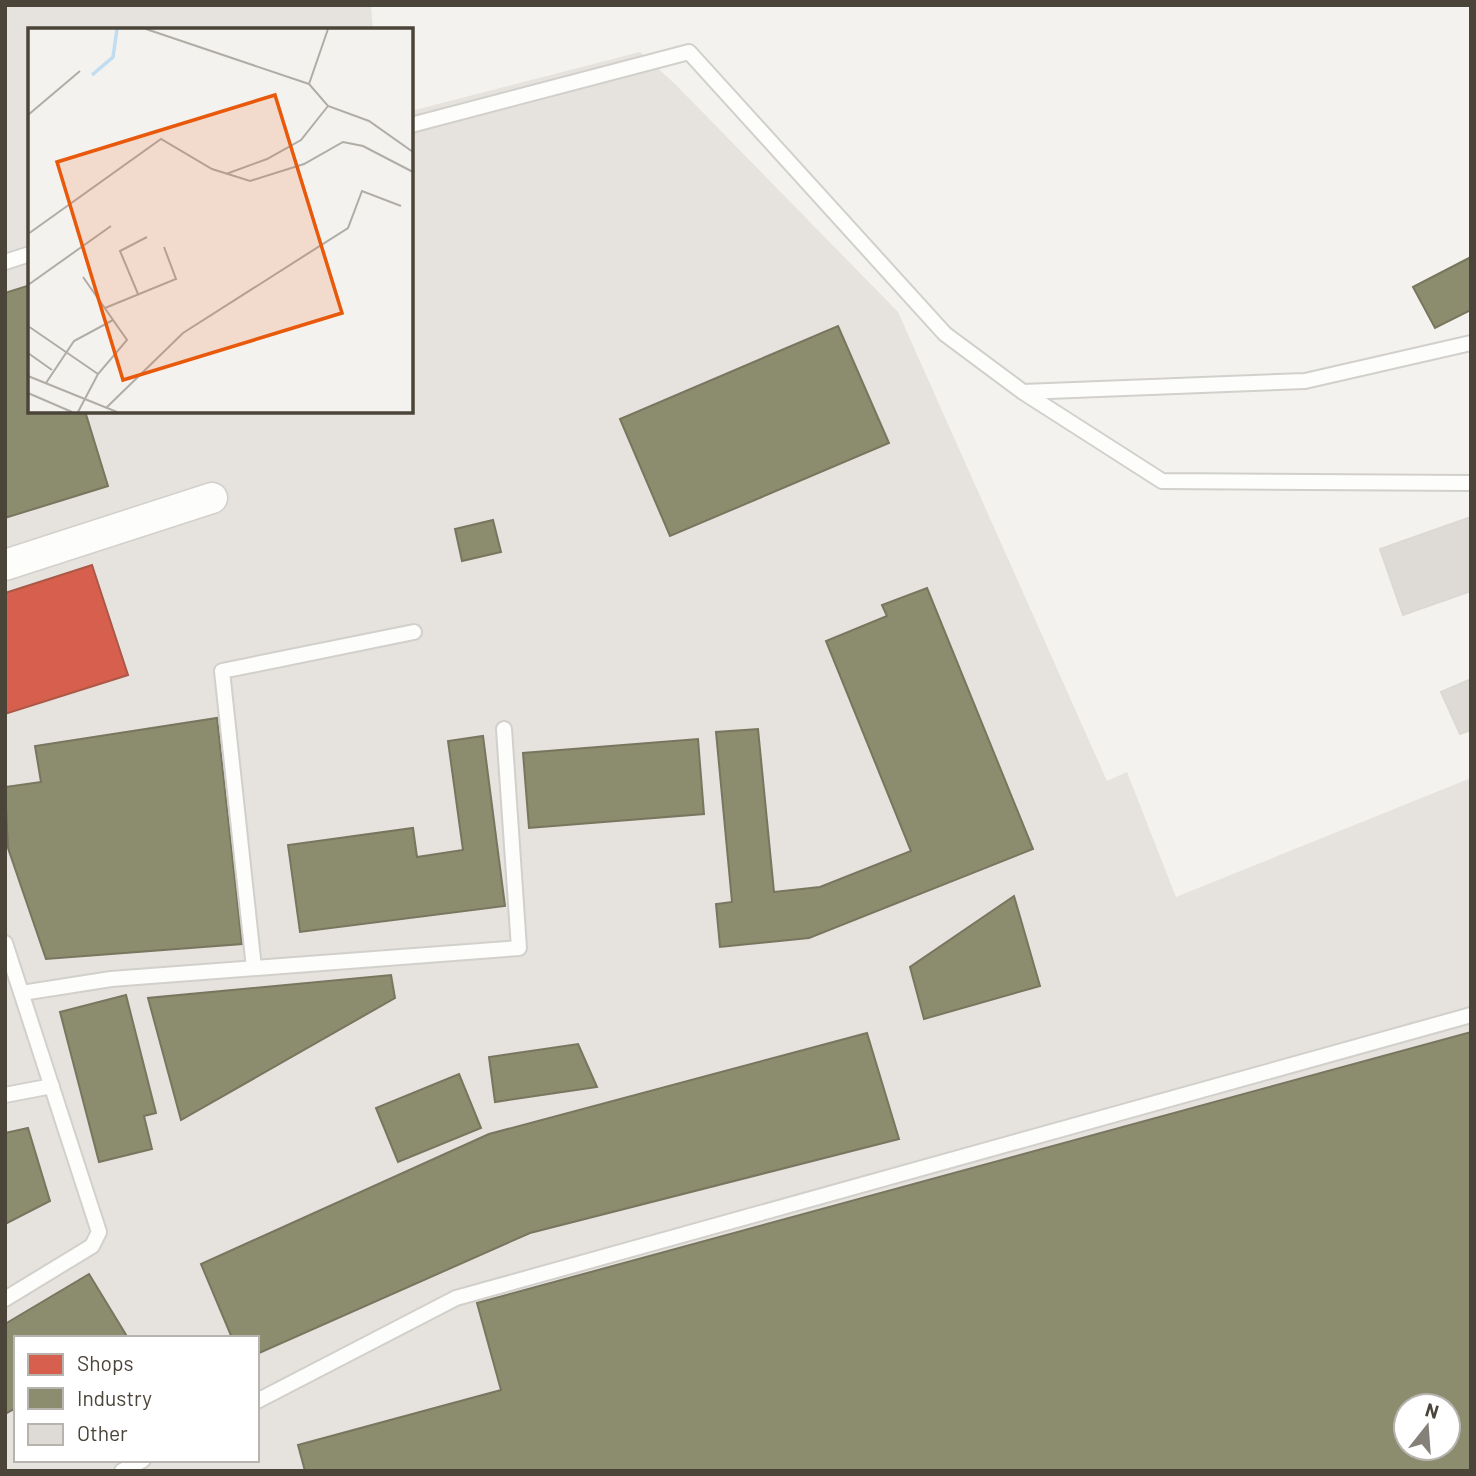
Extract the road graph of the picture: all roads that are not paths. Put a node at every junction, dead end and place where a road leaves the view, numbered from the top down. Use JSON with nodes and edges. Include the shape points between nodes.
{"nodes":[{"id":1,"x":413,"y":124,"type":"edge"},
{"id":2,"x":28,"y":255,"type":"edge"},
{"id":3,"x":5,"y":262,"type":"edge"},
{"id":4,"x":1471,"y":343,"type":"edge"},
{"id":5,"x":1023,"y":392,"type":"junction"},
{"id":6,"x":1471,"y":483,"type":"edge"},
{"id":7,"x":212,"y":498,"type":"dead end"},
{"id":8,"x":5,"y":565,"type":"edge"},
{"id":9,"x":414,"y":632,"type":"dead end"},
{"id":10,"x":504,"y":729,"type":"dead end"},
{"id":11,"x":5,"y":943,"type":"edge"},
{"id":12,"x":254,"y":968,"type":"junction"},
{"id":13,"x":22,"y":993,"type":"junction"},
{"id":14,"x":1471,"y":1015,"type":"edge"},
{"id":15,"x":52,"y":1086,"type":"junction"},
{"id":16,"x":5,"y":1095,"type":"edge"},
{"id":17,"x":5,"y":1299,"type":"edge"},
{"id":18,"x":259,"y":1400,"type":"edge"},
{"id":19,"x":139,"y":1462,"type":"edge"},
{"id":20,"x":122,"y":1471,"type":"edge"}],
"edges":[{"from":1,"to":5,"type":"lane","via":[[689,52],[945,334]]},
{"from":2,"to":3,"type":"lane"},
{"from":4,"to":5,"type":"lane","via":[[1306,381]]},
{"from":5,"to":6,"type":"lane","via":[[1162,481]]},
{"from":7,"to":8,"type":"street"},
{"from":9,"to":12,"type":"lane","via":[[222,671]]},
{"from":10,"to":12,"type":"lane","via":[[519,948]]},
{"from":11,"to":13,"type":"lane"},
{"from":12,"to":13,"type":"lane","via":[[111,979]]},
{"from":13,"to":15,"type":"lane"},
{"from":14,"to":18,"type":"lane","via":[[456,1298]]},
{"from":15,"to":16,"type":"lane"},
{"from":15,"to":17,"type":"lane","via":[[99,1233],[92,1246]]},
{"from":19,"to":20,"type":"lane"}]}
